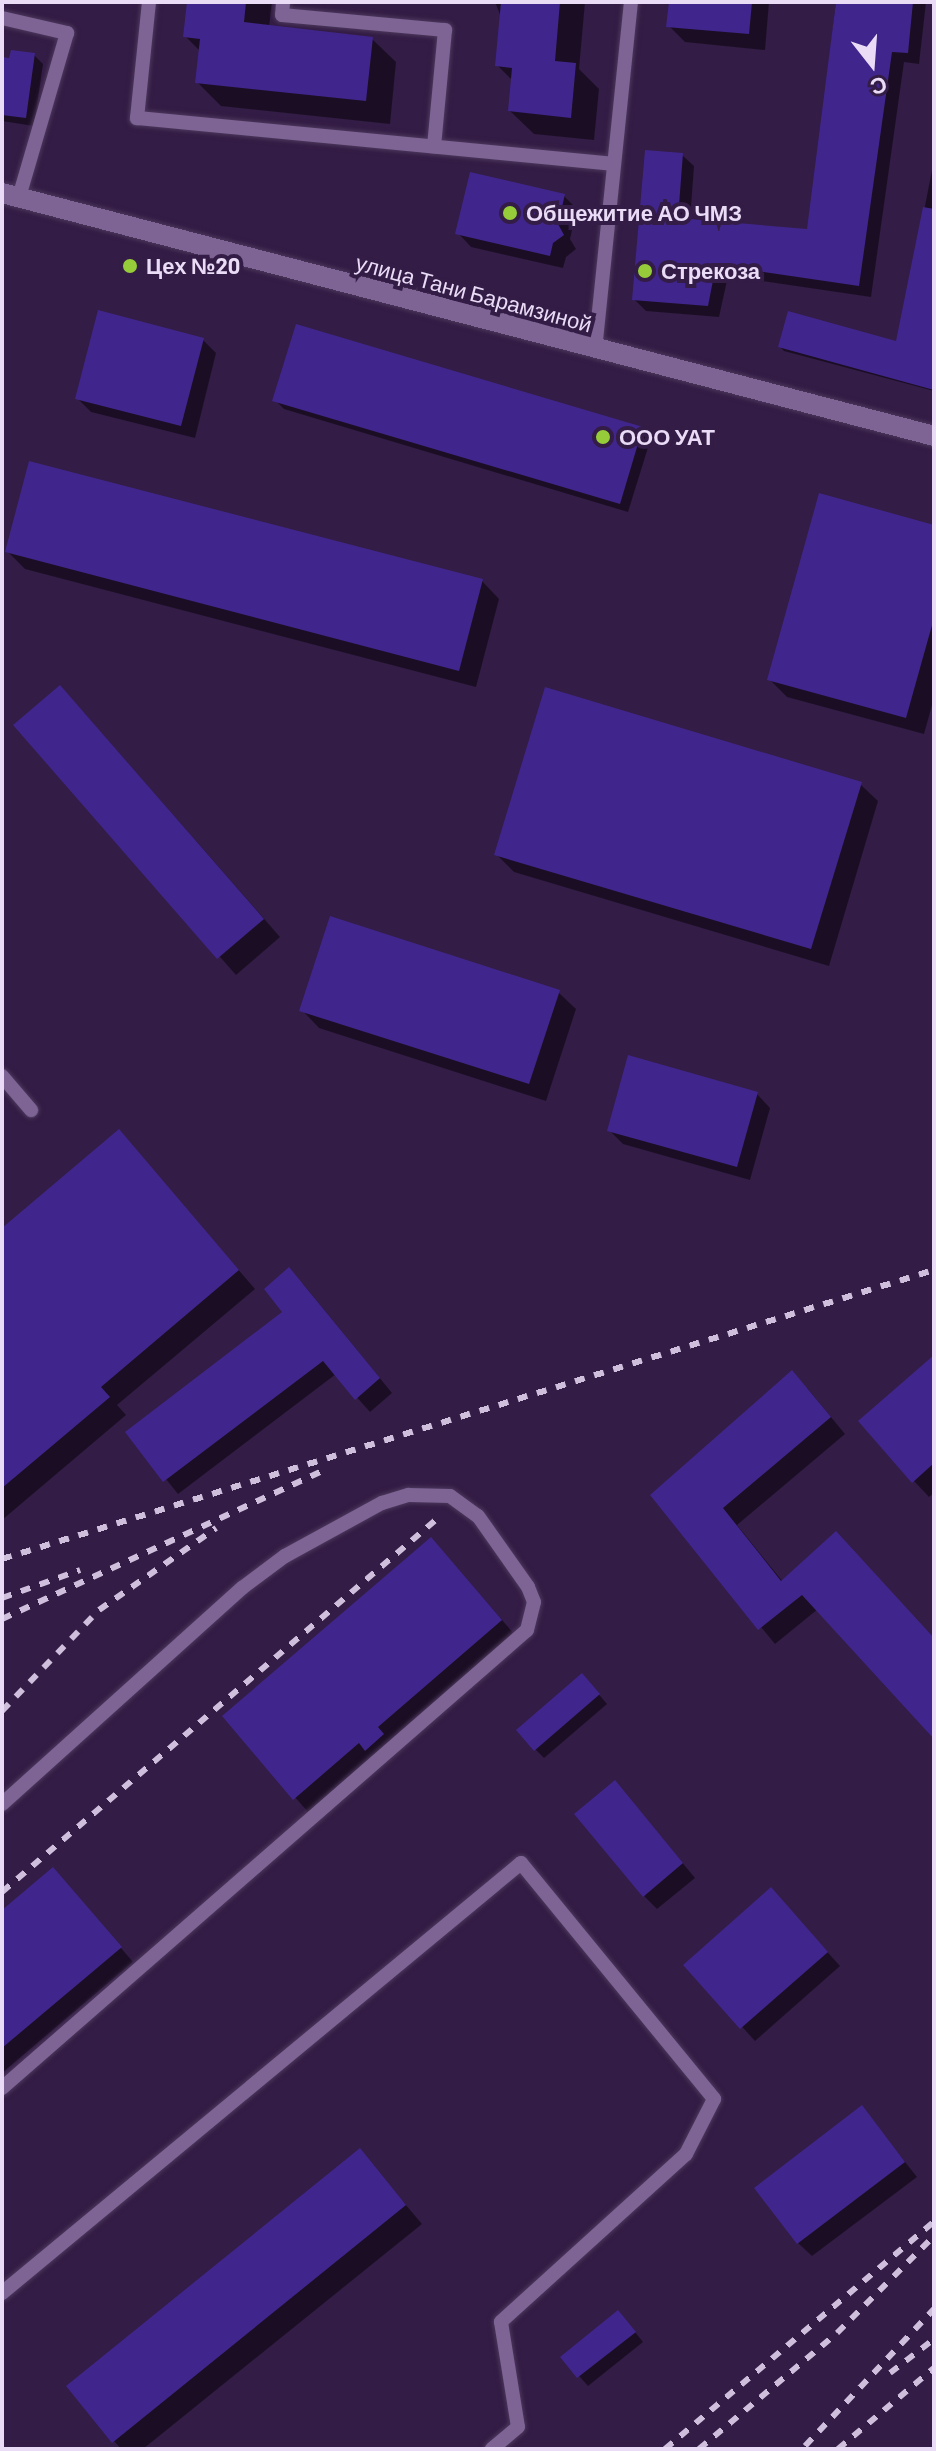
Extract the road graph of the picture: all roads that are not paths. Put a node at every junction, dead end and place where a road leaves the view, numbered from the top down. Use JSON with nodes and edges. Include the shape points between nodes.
{"nodes":[{"id":1,"x":149,"y":2,"type":"edge"},
{"id":2,"x":283,"y":2,"type":"edge"},
{"id":3,"x":631,"y":2,"type":"edge"},
{"id":4,"x":2,"y":18,"type":"edge"},
{"id":5,"x":434,"y":146,"type":"junction"},
{"id":6,"x":613,"y":164,"type":"junction"},
{"id":7,"x":11,"y":195,"type":"edge"},
{"id":8,"x":595,"y":350,"type":"junction"},
{"id":9,"x":934,"y":436,"type":"edge"},
{"id":10,"x":2,"y":1076,"type":"edge"},
{"id":11,"x":31,"y":1110,"type":"dead end"},
{"id":12,"x":2,"y":1804,"type":"edge"},
{"id":13,"x":2,"y":2088,"type":"edge"},
{"id":14,"x":2,"y":2293,"type":"edge"},
{"id":15,"x":492,"y":2449,"type":"edge"}],
"edges":[{"from":1,"to":5,"type":"lane","via":[[137,118]]},
{"from":2,"to":5,"type":"lane","via":[[282,15],[445,30]]},
{"from":3,"to":6,"type":"lane"},
{"from":4,"to":7,"type":"lane","via":[[67,33]]},
{"from":5,"to":6,"type":"lane"},
{"from":6,"to":8,"type":"lane"},
{"from":7,"to":8,"type":"street","name":"улица Тани Барамзиной"},
{"from":8,"to":9,"type":"street","name":"улица Тани Барамзиной"},
{"from":10,"to":11,"type":"lane"},
{"from":12,"to":13,"type":"lane","via":[[242,1588],[285,1556],[382,1503],[409,1495],[450,1496],[478,1516],[534,1602],[527,1630]]},
{"from":14,"to":15,"type":"lane","via":[[521,1863],[714,2099],[686,2154],[501,2322],[518,2427]]}]}
